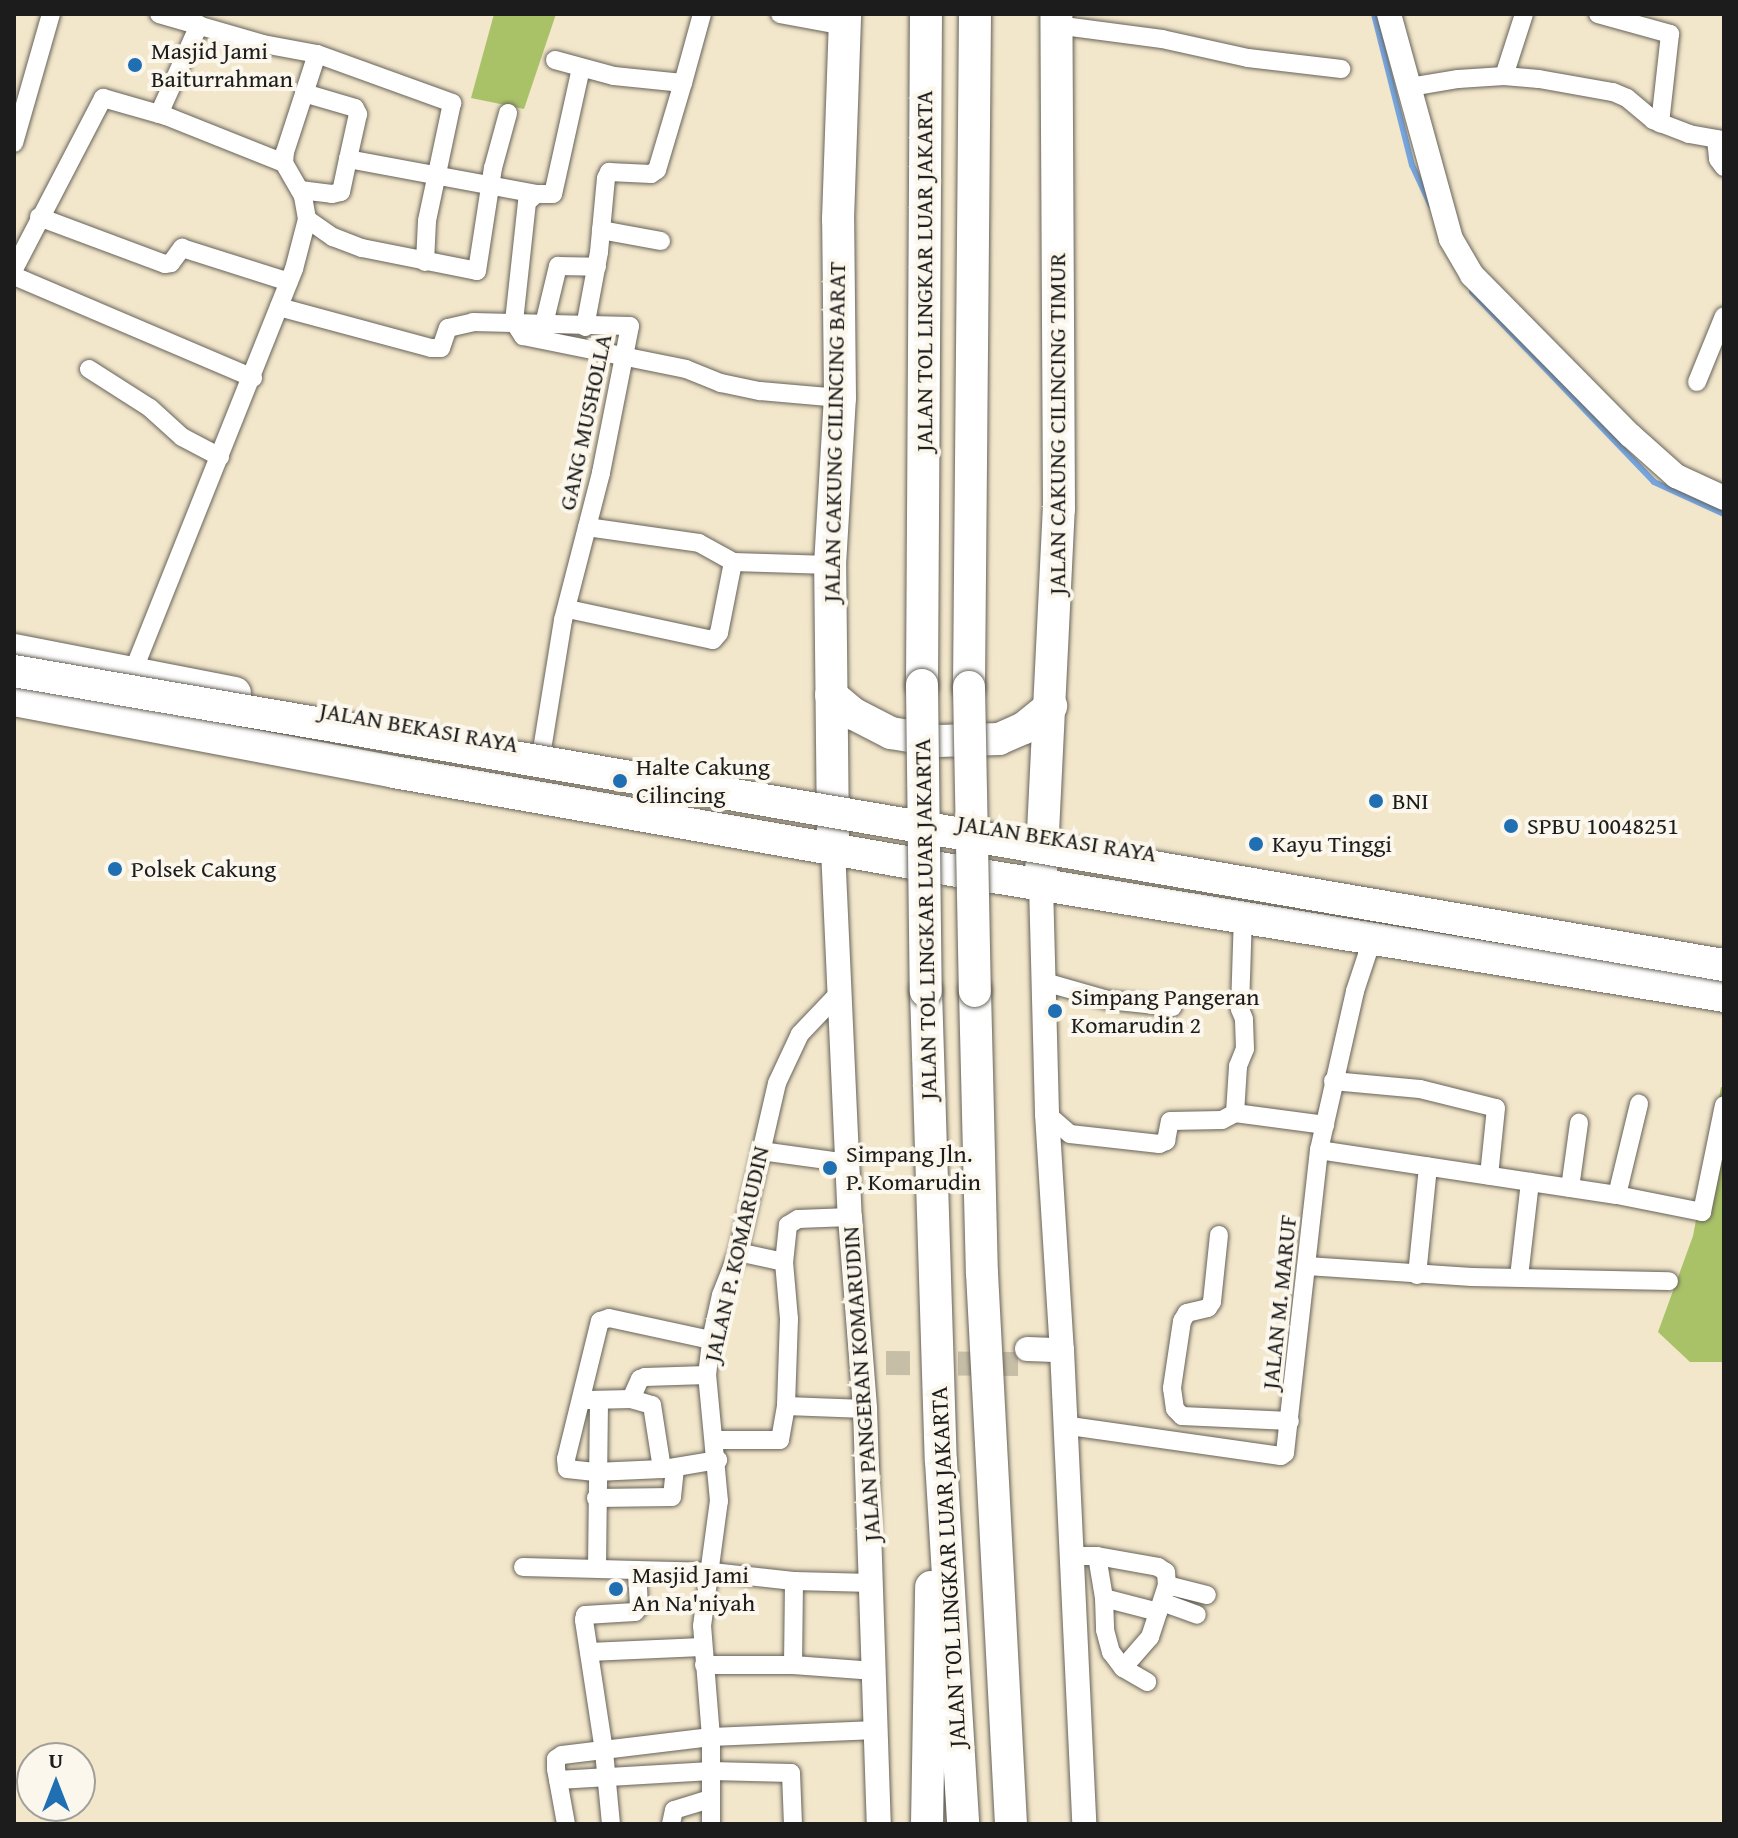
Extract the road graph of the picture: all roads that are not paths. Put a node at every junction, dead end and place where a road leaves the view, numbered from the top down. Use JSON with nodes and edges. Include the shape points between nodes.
{"nodes":[{"id":1,"x":51,"y":14,"type":"edge"},
{"id":2,"x":159,"y":14,"type":"edge"},
{"id":3,"x":702,"y":14,"type":"edge"},
{"id":4,"x":780,"y":14,"type":"edge"},
{"id":5,"x":926,"y":14,"type":"edge"},
{"id":6,"x":975,"y":14,"type":"edge"},
{"id":7,"x":1389,"y":14,"type":"edge"},
{"id":8,"x":1524,"y":14,"type":"edge"},
{"id":9,"x":1598,"y":14,"type":"edge"},
{"id":10,"x":845,"y":20,"type":"edge"},
{"id":11,"x":1056,"y":20,"type":"edge"},
{"id":12,"x":207,"y":23,"type":"edge"},
{"id":13,"x":317,"y":54,"type":"junction"},
{"id":14,"x":555,"y":60,"type":"dead end"},
{"id":15,"x":581,"y":68,"type":"junction"},
{"id":16,"x":1341,"y":69,"type":"dead end"},
{"id":17,"x":1504,"y":76,"type":"junction"},
{"id":18,"x":683,"y":83,"type":"junction"},
{"id":19,"x":1410,"y":87,"type":"junction"},
{"id":20,"x":304,"y":93,"type":"junction"},
{"id":21,"x":508,"y":113,"type":"dead end"},
{"id":22,"x":159,"y":114,"type":"junction"},
{"id":23,"x":1660,"y":123,"type":"junction"},
{"id":24,"x":1720,"y":140,"type":"edge"},
{"id":25,"x":14,"y":143,"type":"edge"},
{"id":26,"x":348,"y":159,"type":"junction"},
{"id":27,"x":284,"y":163,"type":"junction"},
{"id":28,"x":1724,"y":167,"type":"edge"},
{"id":29,"x":439,"y":174,"type":"junction"},
{"id":30,"x":490,"y":188,"type":"junction"},
{"id":31,"x":300,"y":190,"type":"junction"},
{"id":32,"x":536,"y":194,"type":"junction"},
{"id":33,"x":39,"y":217,"type":"junction"},
{"id":34,"x":307,"y":219,"type":"junction"},
{"id":35,"x":601,"y":230,"type":"junction"},
{"id":36,"x":661,"y":241,"type":"dead end"},
{"id":37,"x":425,"y":262,"type":"junction"},
{"id":38,"x":597,"y":267,"type":"junction"},
{"id":39,"x":14,"y":269,"type":"edge"},
{"id":40,"x":14,"y":276,"type":"edge"},
{"id":41,"x":289,"y":282,"type":"junction"},
{"id":42,"x":279,"y":307,"type":"junction"},
{"id":43,"x":1724,"y":316,"type":"edge"},
{"id":44,"x":514,"y":322,"type":"junction"},
{"id":45,"x":544,"y":324,"type":"junction"},
{"id":46,"x":585,"y":327,"type":"junction"},
{"id":47,"x":625,"y":356,"type":"junction"},
{"id":48,"x":89,"y":369,"type":"dead end"},
{"id":49,"x":253,"y":378,"type":"junction"},
{"id":50,"x":1697,"y":382,"type":"dead end"},
{"id":51,"x":840,"y":398,"type":"junction"},
{"id":52,"x":220,"y":457,"type":"junction"},
{"id":53,"x":1724,"y":498,"type":"edge"},
{"id":54,"x":587,"y":527,"type":"junction"},
{"id":55,"x":733,"y":562,"type":"junction"},
{"id":56,"x":830,"y":565,"type":"junction"},
{"id":57,"x":568,"y":609,"type":"junction"},
{"id":58,"x":14,"y":650,"type":"edge"},
{"id":59,"x":14,"y":671,"type":"edge"},
{"id":60,"x":132,"y":674,"type":"junction"},
{"id":61,"x":831,"y":695,"type":"junction"},
{"id":62,"x":14,"y":700,"type":"edge"},
{"id":63,"x":1051,"y":706,"type":"junction"},
{"id":64,"x":542,"y":749,"type":"junction"},
{"id":65,"x":833,"y":803,"type":"junction"},
{"id":66,"x":1042,"y":834,"type":"junction"},
{"id":67,"x":1106,"y":845,"type":"junction"},
{"id":68,"x":833,"y":849,"type":"junction"},
{"id":69,"x":1041,"y":884,"type":"junction"},
{"id":70,"x":1099,"y":893,"type":"junction"},
{"id":71,"x":1243,"y":916,"type":"junction"},
{"id":72,"x":1373,"y":937,"type":"junction"},
{"id":73,"x":1724,"y":950,"type":"edge"},
{"id":74,"x":1724,"y":965,"type":"edge"},
{"id":75,"x":1041,"y":981,"type":"junction"},
{"id":76,"x":839,"y":993,"type":"junction"},
{"id":77,"x":1724,"y":996,"type":"edge"},
{"id":78,"x":1173,"y":1007,"type":"dead end"},
{"id":79,"x":1333,"y":1081,"type":"junction"},
{"id":80,"x":1639,"y":1104,"type":"dead end"},
{"id":81,"x":1724,"y":1105,"type":"edge"},
{"id":82,"x":1235,"y":1113,"type":"junction"},
{"id":83,"x":1047,"y":1114,"type":"junction"},
{"id":84,"x":1579,"y":1123,"type":"dead end"},
{"id":85,"x":1325,"y":1125,"type":"junction"},
{"id":86,"x":1319,"y":1150,"type":"junction"},
{"id":87,"x":761,"y":1151,"type":"junction"},
{"id":88,"x":849,"y":1163,"type":"junction"},
{"id":89,"x":1428,"y":1167,"type":"junction"},
{"id":90,"x":1489,"y":1176,"type":"junction"},
{"id":91,"x":1530,"y":1182,"type":"junction"},
{"id":92,"x":1570,"y":1188,"type":"junction"},
{"id":93,"x":1617,"y":1195,"type":"junction"},
{"id":94,"x":850,"y":1217,"type":"junction"},
{"id":95,"x":1219,"y":1235,"type":"dead end"},
{"id":96,"x":738,"y":1252,"type":"junction"},
{"id":97,"x":784,"y":1262,"type":"junction"},
{"id":98,"x":1307,"y":1266,"type":"junction"},
{"id":99,"x":1417,"y":1275,"type":"junction"},
{"id":100,"x":1519,"y":1277,"type":"junction"},
{"id":101,"x":1669,"y":1281,"type":"dead end"},
{"id":102,"x":711,"y":1340,"type":"junction"},
{"id":103,"x":1028,"y":1356,"type":"tunnel mouth"},
{"id":104,"x":1062,"y":1357,"type":"junction"},
{"id":105,"x":707,"y":1375,"type":"junction"},
{"id":106,"x":631,"y":1399,"type":"junction"},
{"id":107,"x":590,"y":1400,"type":"junction"},
{"id":108,"x":786,"y":1406,"type":"junction"},
{"id":109,"x":865,"y":1409,"type":"junction"},
{"id":110,"x":1290,"y":1421,"type":"junction"},
{"id":111,"x":1063,"y":1425,"type":"junction"},
{"id":112,"x":715,"y":1440,"type":"junction"},
{"id":113,"x":718,"y":1460,"type":"junction"},
{"id":114,"x":941,"y":1461,"type":"junction"},
{"id":115,"x":668,"y":1469,"type":"junction"},
{"id":116,"x":595,"y":1472,"type":"junction"},
{"id":117,"x":596,"y":1498,"type":"junction"},
{"id":118,"x":1069,"y":1556,"type":"junction"},
{"id":119,"x":1097,"y":1556,"type":"junction"},
{"id":120,"x":523,"y":1567,"type":"dead end"},
{"id":121,"x":597,"y":1567,"type":"junction"},
{"id":122,"x":637,"y":1570,"type":"junction"},
{"id":123,"x":712,"y":1572,"type":"junction"},
{"id":124,"x":794,"y":1581,"type":"junction"},
{"id":125,"x":872,"y":1583,"type":"junction"},
{"id":126,"x":1207,"y":1595,"type":"dead end"},
{"id":127,"x":1104,"y":1598,"type":"junction"},
{"id":128,"x":1162,"y":1600,"type":"junction"},
{"id":129,"x":1197,"y":1615,"type":"dead end"},
{"id":130,"x":589,"y":1652,"type":"junction"},
{"id":131,"x":703,"y":1656,"type":"junction"},
{"id":132,"x":793,"y":1665,"type":"junction"},
{"id":133,"x":1123,"y":1668,"type":"junction"},
{"id":134,"x":875,"y":1671,"type":"junction"},
{"id":135,"x":1147,"y":1682,"type":"dead end"},
{"id":136,"x":876,"y":1730,"type":"junction"},
{"id":137,"x":711,"y":1737,"type":"junction"},
{"id":138,"x":604,"y":1751,"type":"junction"},
{"id":139,"x":711,"y":1771,"type":"junction"},
{"id":140,"x":607,"y":1777,"type":"junction"},
{"id":141,"x":558,"y":1780,"type":"junction"},
{"id":142,"x":710,"y":1799,"type":"junction"},
{"id":143,"x":566,"y":1824,"type":"edge"},
{"id":144,"x":611,"y":1824,"type":"edge"},
{"id":145,"x":671,"y":1824,"type":"edge"},
{"id":146,"x":711,"y":1824,"type":"edge"},
{"id":147,"x":793,"y":1824,"type":"edge"},
{"id":148,"x":879,"y":1824,"type":"edge"},
{"id":149,"x":927,"y":1824,"type":"edge"},
{"id":150,"x":963,"y":1824,"type":"edge"},
{"id":151,"x":1011,"y":1824,"type":"edge"},
{"id":152,"x":1084,"y":1824,"type":"edge"}],
"edges":[{"from":1,"to":25,"type":"street"},
{"from":2,"to":12,"type":"street"},
{"from":3,"to":18,"type":"street"},
{"from":4,"to":10,"type":"street"},
{"from":5,"to":114,"type":"highway","name":"JALAN TOL LINGKAR LUAR JAKARTA","bridge":true,"via":[[922,685]]},
{"from":6,"to":151,"type":"highway","name":"JALAN TOL LINGKAR LUAR JAKARTA","bridge":true,"via":[[969,687],[975,991],[983,1303]]},
{"from":7,"to":19,"type":"street"},
{"from":8,"to":17,"type":"street"},
{"from":9,"to":23,"type":"street","via":[[1673,38]]},
{"from":10,"to":51,"type":"highway","name":"JALAN CAKUNG CILINCING BARAT","via":[[838,219]]},
{"from":11,"to":16,"type":"street","via":[[1248,58]]},
{"from":11,"to":63,"type":"highway","name":"JALAN CAKUNG CILINCING TIMUR","via":[[1059,509]]},
{"from":12,"to":13,"type":"street"},
{"from":12,"to":22,"type":"street"},
{"from":13,"to":20,"type":"street"},
{"from":13,"to":29,"type":"street","via":[[452,103]]},
{"from":14,"to":15,"type":"street"},
{"from":15,"to":18,"type":"street"},
{"from":15,"to":32,"type":"street","via":[[553,194]]},
{"from":17,"to":19,"type":"street"},
{"from":17,"to":23,"type":"street","via":[[1613,92]]},
{"from":18,"to":35,"type":"street","via":[[657,170],[609,172]]},
{"from":19,"to":53,"type":"street","via":[[1451,239],[1472,275],[1676,476]]},
{"from":20,"to":26,"type":"street","via":[[355,108]]},
{"from":20,"to":27,"type":"street"},
{"from":21,"to":30,"type":"street"},
{"from":22,"to":27,"type":"street"},
{"from":22,"to":33,"type":"street","via":[[103,98]]},
{"from":23,"to":24,"type":"street"},
{"from":24,"to":28,"type":"street","via":[[1718,159]]},
{"from":26,"to":29,"type":"street"},
{"from":26,"to":31,"type":"street","via":[[341,192]]},
{"from":27,"to":31,"type":"street"},
{"from":29,"to":30,"type":"street"},
{"from":29,"to":37,"type":"street","via":[[427,221]]},
{"from":30,"to":32,"type":"street"},
{"from":30,"to":37,"type":"street","via":[[477,271]]},
{"from":31,"to":34,"type":"street"},
{"from":32,"to":44,"type":"street","via":[[527,202]]},
{"from":33,"to":39,"type":"street"},
{"from":33,"to":41,"type":"street","via":[[165,264],[182,248]]},
{"from":34,"to":37,"type":"street","via":[[362,248]]},
{"from":34,"to":41,"type":"street"},
{"from":35,"to":36,"type":"street"},
{"from":35,"to":38,"type":"street"},
{"from":38,"to":45,"type":"street","via":[[558,266]]},
{"from":38,"to":46,"type":"street"},
{"from":40,"to":49,"type":"street"},
{"from":41,"to":42,"type":"street"},
{"from":42,"to":44,"type":"street","via":[[431,348],[441,348],[443,335],[455,325]]},
{"from":42,"to":49,"type":"street"},
{"from":43,"to":50,"type":"street"},
{"from":44,"to":45,"type":"street"},
{"from":44,"to":47,"type":"street","via":[[528,339]]},
{"from":45,"to":46,"type":"street"},
{"from":46,"to":47,"type":"street","name":"GANG MUSHOLLA","via":[[630,326]]},
{"from":47,"to":51,"type":"street","via":[[760,391]]},
{"from":47,"to":54,"type":"street","name":"GANG MUSHOLLA"},
{"from":48,"to":52,"type":"street","via":[[150,408],[182,437]]},
{"from":49,"to":52,"type":"street"},
{"from":51,"to":56,"type":"highway","name":"JALAN CAKUNG CILINCING BARAT"},
{"from":52,"to":60,"type":"street"},
{"from":54,"to":55,"type":"street","name":"GANG MUSHOLLA","via":[[699,543]]},
{"from":54,"to":57,"type":"street","name":"GANG MUSHOLLA"},
{"from":55,"to":56,"type":"street","name":"GANG MUSHOLLA"},
{"from":55,"to":57,"type":"street","via":[[719,633],[713,640]]},
{"from":56,"to":61,"type":"highway","name":"JALAN CAKUNG CILINCING BARAT"},
{"from":57,"to":64,"type":"street","name":"GANG MUSHOLLA"},
{"from":58,"to":60,"type":"highway","name":"JALAN BEKASI RAYA"},
{"from":59,"to":74,"type":"highway","bridge":true},
{"from":60,"to":64,"type":"highway","name":"JALAN BEKASI RAYA"},
{"from":61,"to":63,"type":"highway","via":[[891,733],[939,741],[999,739],[1024,728]]},
{"from":61,"to":65,"type":"highway","name":"JALAN CAKUNG CILINCING BARAT"},
{"from":62,"to":68,"type":"highway","name":"JALAN BEKASI RAYA"},
{"from":63,"to":66,"type":"highway","name":"JALAN CAKUNG CILINCING TIMUR"},
{"from":64,"to":65,"type":"highway","name":"JALAN BEKASI RAYA"},
{"from":65,"to":66,"type":"highway","name":"JALAN BEKASI RAYA"},
{"from":65,"to":68,"type":"highway","name":"JALAN CAKUNG CILINCING BARAT"},
{"from":66,"to":67,"type":"highway","name":"JALAN BEKASI RAYA"},
{"from":66,"to":69,"type":"highway","name":"JALAN CAKUNG CILINCING TIMUR"},
{"from":67,"to":70,"type":"highway"},
{"from":67,"to":73,"type":"highway","name":"JALAN BEKASI RAYA"},
{"from":68,"to":69,"type":"highway","name":"JALAN BEKASI RAYA"},
{"from":68,"to":76,"type":"street","name":"JALAN PANGERAN KOMARUDIN"},
{"from":69,"to":70,"type":"highway","name":"JALAN BEKASI RAYA"},
{"from":69,"to":75,"type":"street"},
{"from":70,"to":71,"type":"highway","name":"JALAN BEKASI RAYA"},
{"from":71,"to":72,"type":"highway","name":"JALAN BEKASI RAYA"},
{"from":71,"to":82,"type":"street","via":[[1240,1009],[1245,1049],[1238,1066]]},
{"from":72,"to":77,"type":"highway","name":"JALAN BEKASI RAYA"},
{"from":72,"to":79,"type":"street","name":"JALAN M. MARUF"},
{"from":75,"to":78,"type":"street","via":[[1108,1000]]},
{"from":75,"to":83,"type":"street"},
{"from":76,"to":87,"type":"street","name":"JALAN P. KOMARUDIN","via":[[800,1034],[788,1055]]},
{"from":76,"to":88,"type":"street","name":"JALAN PANGERAN KOMARUDIN"},
{"from":79,"to":85,"type":"street","name":"JALAN M. MARUF"},
{"from":79,"to":90,"type":"street","via":[[1420,1089],[1496,1108]]},
{"from":80,"to":93,"type":"street"},
{"from":81,"to":93,"type":"street","via":[[1703,1212]]},
{"from":82,"to":83,"type":"street","via":[[1222,1120],[1170,1121],[1166,1141],[1159,1144],[1070,1134]]},
{"from":82,"to":85,"type":"street"},
{"from":83,"to":104,"type":"street"},
{"from":84,"to":92,"type":"street"},
{"from":85,"to":86,"type":"street","name":"JALAN M. MARUF"},
{"from":86,"to":89,"type":"street"},
{"from":86,"to":98,"type":"street","name":"JALAN M. MARUF"},
{"from":87,"to":88,"type":"street"},
{"from":87,"to":96,"type":"street","name":"JALAN P. KOMARUDIN"},
{"from":88,"to":94,"type":"street","name":"JALAN PANGERAN KOMARUDIN"},
{"from":89,"to":90,"type":"street"},
{"from":89,"to":99,"type":"street"},
{"from":90,"to":91,"type":"street"},
{"from":91,"to":92,"type":"street"},
{"from":91,"to":100,"type":"street"},
{"from":92,"to":93,"type":"street"},
{"from":94,"to":97,"type":"street","via":[[792,1220]]},
{"from":94,"to":109,"type":"street","name":"JALAN PANGERAN KOMARUDIN","via":[[874,1357]]},
{"from":95,"to":110,"type":"street","via":[[1212,1302],[1187,1313],[1182,1321],[1172,1388],[1175,1409],[1182,1416]]},
{"from":96,"to":97,"type":"street"},
{"from":96,"to":102,"type":"street","name":"JALAN P. KOMARUDIN"},
{"from":97,"to":108,"type":"street","via":[[789,1319]]},
{"from":98,"to":99,"type":"street"},
{"from":98,"to":110,"type":"street","name":"JALAN M. MARUF"},
{"from":99,"to":100,"type":"street"},
{"from":100,"to":101,"type":"street"},
{"from":102,"to":105,"type":"street","name":"JALAN P. KOMARUDIN"},
{"from":102,"to":107,"type":"street","via":[[604,1319]]},
{"from":103,"to":104,"type":"street"},
{"from":104,"to":111,"type":"street"},
{"from":105,"to":106,"type":"street","via":[[645,1377]]},
{"from":105,"to":112,"type":"street","name":"JALAN P. KOMARUDIN"},
{"from":106,"to":107,"type":"street"},
{"from":106,"to":115,"type":"street","via":[[652,1405]]},
{"from":107,"to":116,"type":"street"},
{"from":107,"to":116,"type":"street","via":[[566,1459],[567,1469]]},
{"from":108,"to":109,"type":"street"},
{"from":108,"to":112,"type":"street","via":[[780,1440]]},
{"from":109,"to":125,"type":"street","name":"JALAN PANGERAN KOMARUDIN"},
{"from":110,"to":111,"type":"street","name":"JALAN M. MARUF","via":[[1281,1456]]},
{"from":111,"to":118,"type":"street"},
{"from":112,"to":113,"type":"street","name":"JALAN P. KOMARUDIN"},
{"from":113,"to":115,"type":"street"},
{"from":113,"to":123,"type":"street","name":"JALAN P. KOMARUDIN"},
{"from":114,"to":149,"type":"highway","via":[[931,1565]]},
{"from":114,"to":150,"type":"highway","name":"JALAN TOL LINGKAR LUAR JAKARTA"},
{"from":115,"to":116,"type":"street"},
{"from":115,"to":117,"type":"street","via":[[672,1497]]},
{"from":116,"to":117,"type":"street"},
{"from":117,"to":121,"type":"street"},
{"from":118,"to":119,"type":"street"},
{"from":118,"to":152,"type":"street"},
{"from":119,"to":127,"type":"street"},
{"from":119,"to":128,"type":"street","via":[[1166,1572]]},
{"from":120,"to":121,"type":"street"},
{"from":121,"to":122,"type":"street"},
{"from":122,"to":123,"type":"street"},
{"from":122,"to":130,"type":"street","via":[[635,1612],[585,1615]]},
{"from":123,"to":124,"type":"street"},
{"from":123,"to":131,"type":"street","name":"JALAN P. KOMARUDIN","via":[[702,1626]]},
{"from":124,"to":125,"type":"street"},
{"from":124,"to":132,"type":"street"},
{"from":125,"to":134,"type":"street","name":"JALAN PANGERAN KOMARUDIN"},
{"from":126,"to":128,"type":"street"},
{"from":127,"to":128,"type":"street"},
{"from":127,"to":133,"type":"street","via":[[1106,1639]]},
{"from":128,"to":129,"type":"street"},
{"from":128,"to":133,"type":"street","via":[[1150,1637]]},
{"from":130,"to":131,"type":"street"},
{"from":130,"to":138,"type":"street"},
{"from":131,"to":132,"type":"street"},
{"from":131,"to":137,"type":"street","name":"JALAN P. KOMARUDIN"},
{"from":132,"to":134,"type":"street"},
{"from":133,"to":135,"type":"street"},
{"from":134,"to":136,"type":"street","name":"JALAN PANGERAN KOMARUDIN"},
{"from":136,"to":137,"type":"street"},
{"from":136,"to":148,"type":"street","name":"JALAN PANGERAN KOMARUDIN"},
{"from":137,"to":138,"type":"street"},
{"from":137,"to":139,"type":"street","name":"JALAN P. KOMARUDIN"},
{"from":138,"to":140,"type":"street"},
{"from":138,"to":141,"type":"street","via":[[562,1755],[556,1759]]},
{"from":139,"to":140,"type":"street"},
{"from":139,"to":142,"type":"street","name":"JALAN P. KOMARUDIN"},
{"from":139,"to":147,"type":"street","via":[[791,1773]]},
{"from":140,"to":141,"type":"street"},
{"from":140,"to":144,"type":"street"},
{"from":141,"to":143,"type":"street"},
{"from":142,"to":145,"type":"street","via":[[674,1810]]},
{"from":142,"to":146,"type":"street","name":"JALAN P. KOMARUDIN"}]}
